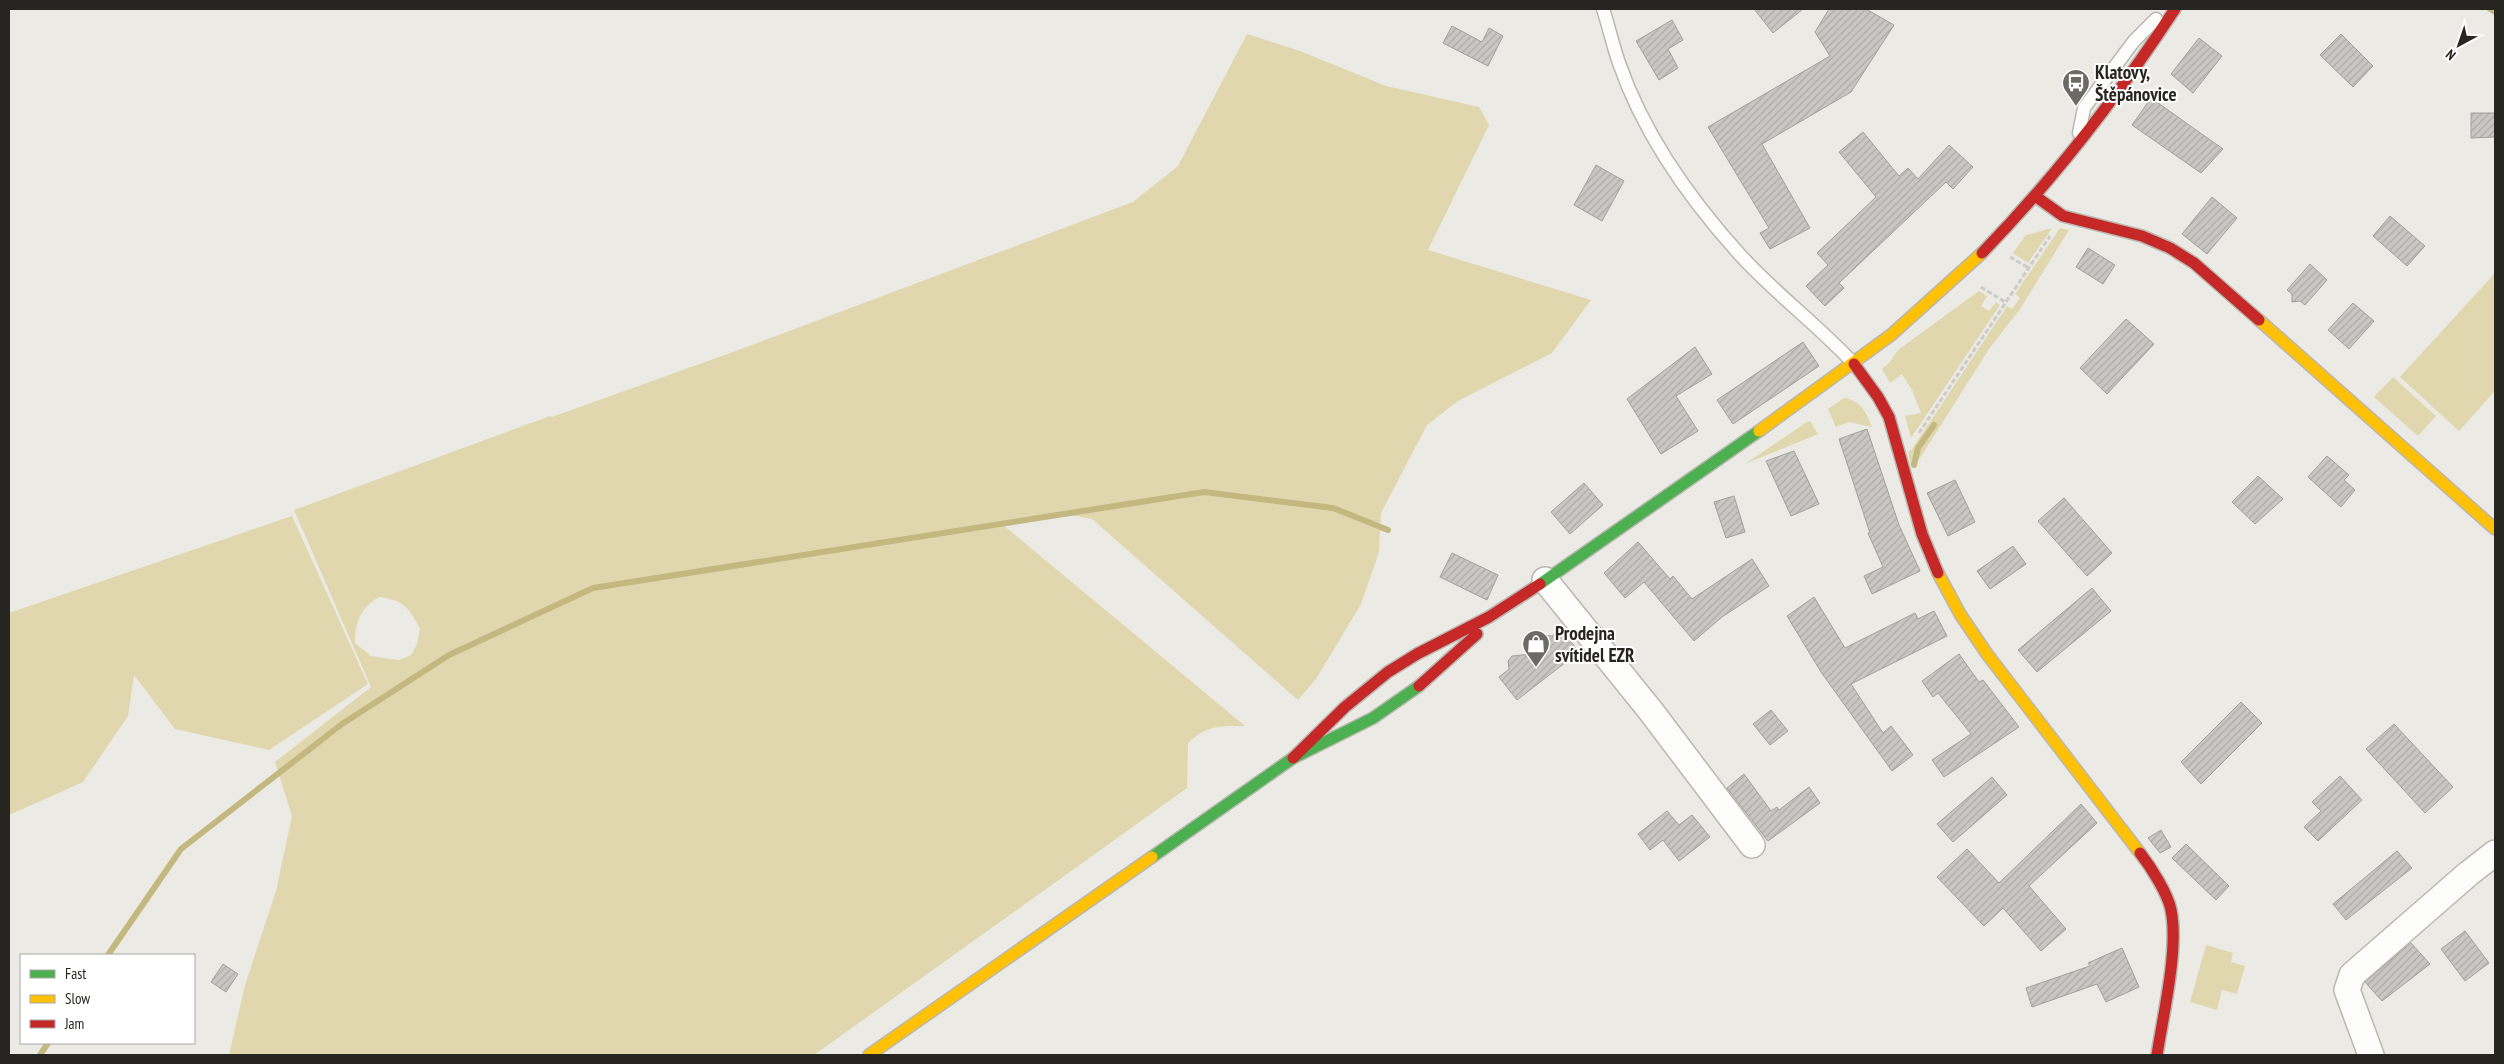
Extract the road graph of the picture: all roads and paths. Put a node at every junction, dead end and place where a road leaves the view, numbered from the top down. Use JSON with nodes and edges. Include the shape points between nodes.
{"nodes":[{"id":1,"x":1604,"y":9,"type":"edge"},
{"id":2,"x":2167,"y":9,"type":"edge"},
{"id":3,"x":2175,"y":9,"type":"edge"},
{"id":4,"x":2077,"y":146,"type":"junction"},
{"id":5,"x":2035,"y":196,"type":"junction"},
{"id":6,"x":2063,"y":216,"type":"junction"},
{"id":7,"x":2010,"y":257,"type":"dead end"},
{"id":8,"x":2029,"y":268,"type":"junction"},
{"id":9,"x":1854,"y":364,"type":"junction"},
{"id":10,"x":1898,"y":450,"type":"junction"},
{"id":11,"x":2495,"y":529,"type":"edge"},
{"id":12,"x":1545,"y":580,"type":"junction"},
{"id":13,"x":1498,"y":613,"type":"junction"},
{"id":14,"x":1292,"y":758,"type":"junction"},
{"id":15,"x":1752,"y":845,"type":"dead end"},
{"id":16,"x":2495,"y":853,"type":"edge"},
{"id":17,"x":869,"y":1055,"type":"edge"},
{"id":18,"x":2157,"y":1055,"type":"edge"},
{"id":19,"x":2371,"y":1055,"type":"edge"}],
"edges":[{"from":1,"to":9,"type":"lane","via":[[1640,114],[1668,162],[1743,258]]},
{"from":2,"to":4,"type":"lane","via":[[2134,41],[2084,108]]},
{"from":3,"to":4,"type":"main road"},
{"from":4,"to":5,"type":"main road"},
{"from":5,"to":6,"type":"main road"},
{"from":5,"to":9,"type":"main road","via":[[1945,289]]},
{"from":6,"to":8,"type":"path"},
{"from":6,"to":11,"type":"main road","via":[[2142,236],[2194,263]]},
{"from":7,"to":8,"type":"path"},
{"from":8,"to":10,"type":"path","via":[[1910,447]]},
{"from":9,"to":10,"type":"main road","via":[[1884,407]]},
{"from":9,"to":12,"type":"main road"},
{"from":10,"to":18,"type":"main road","via":[[1922,534],[1960,614],[2149,865],[2171,909],[2174,940]]},
{"from":12,"to":13,"type":"main road"},
{"from":12,"to":15,"type":"street","via":[[1650,710]]},
{"from":13,"to":14,"type":"main road","via":[[1430,678],[1396,703]]},
{"from":13,"to":14,"type":"main road","via":[[1384,674],[1344,707]]},
{"from":14,"to":17,"type":"main road"},
{"from":16,"to":19,"type":"street","via":[[2352,975],[2347,990]]}]}
